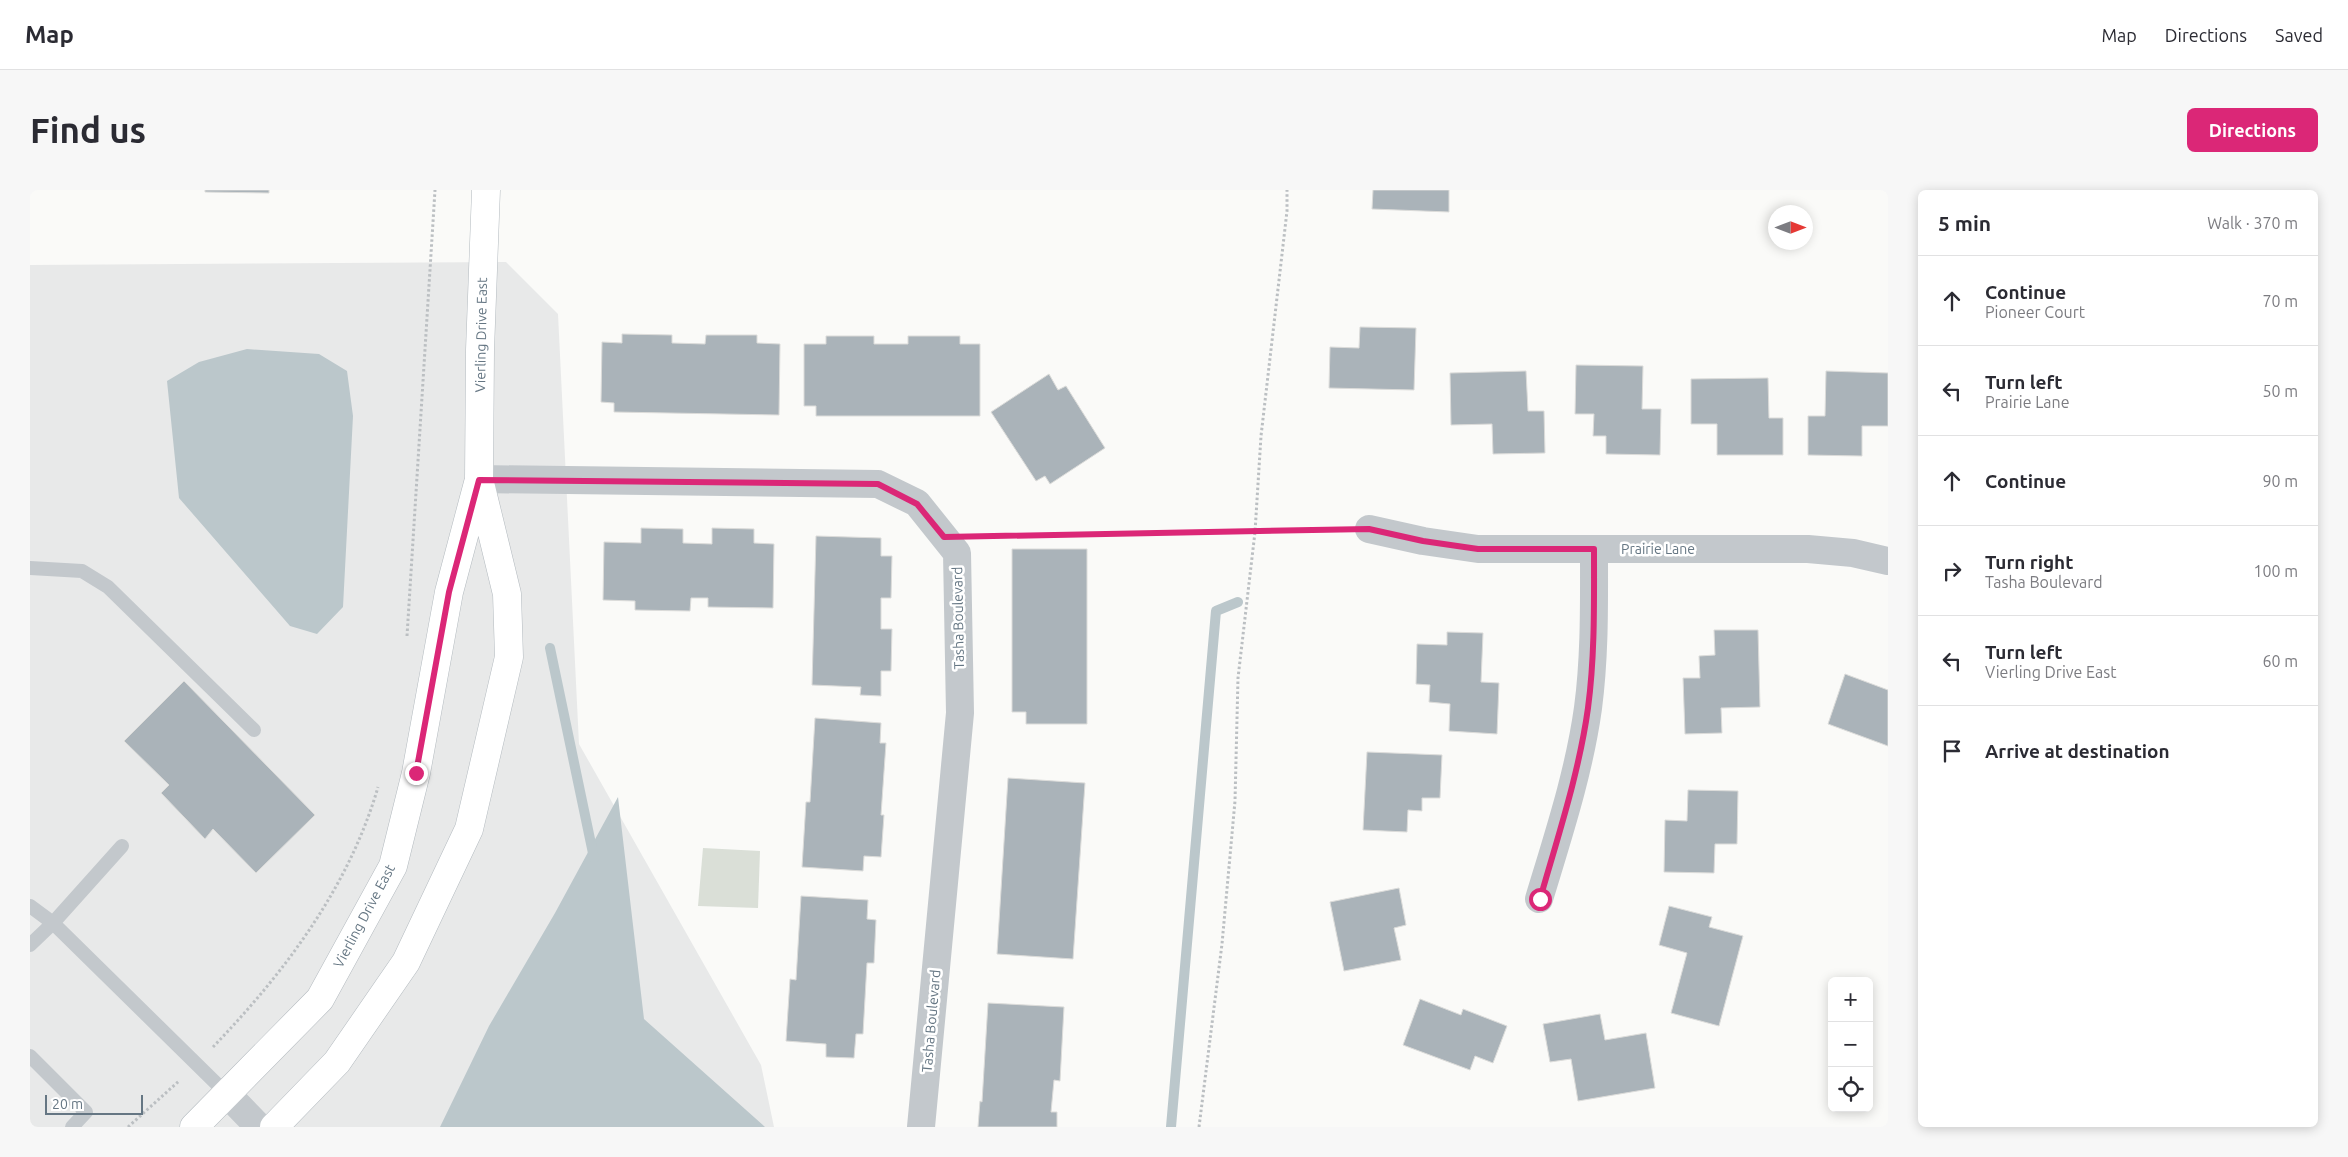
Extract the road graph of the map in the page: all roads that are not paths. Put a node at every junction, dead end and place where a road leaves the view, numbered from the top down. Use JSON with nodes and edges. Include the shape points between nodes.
{"nodes":[{"id":1,"x":486,"y":190,"type":"edge"},
{"id":2,"x":479,"y":480,"type":"junction"},
{"id":3,"x":1369,"y":529,"type":"road end"},
{"id":4,"x":1594,"y":549,"type":"junction"},
{"id":5,"x":1888,"y":561,"type":"edge"},
{"id":6,"x":30,"y":568,"type":"edge"},
{"id":7,"x":254,"y":730,"type":"dead end"},
{"id":8,"x":122,"y":846,"type":"dead end"},
{"id":9,"x":1540,"y":899,"type":"dead end"},
{"id":10,"x":30,"y":906,"type":"edge"},
{"id":11,"x":53,"y":923,"type":"junction"},
{"id":12,"x":30,"y":945,"type":"edge"},
{"id":13,"x":30,"y":1056,"type":"edge"},
{"id":14,"x":227,"y":1094,"type":"junction"},
{"id":15,"x":72,"y":1127,"type":"edge"},
{"id":16,"x":194,"y":1127,"type":"edge"},
{"id":17,"x":259,"y":1127,"type":"edge"},
{"id":18,"x":274,"y":1127,"type":"edge"},
{"id":19,"x":921,"y":1127,"type":"edge"}],
"edges":[{"from":1,"to":2,"type":"street","name":"Vierling Drive East"},
{"from":2,"to":14,"type":"street","name":"Vierling Drive East","via":[[449,592],[416,773],[393,866],[320,999]]},
{"from":2,"to":18,"type":"street","name":"Vierling Drive East","via":[[507,594],[509,657],[469,829],[406,962],[337,1062]]},
{"from":2,"to":19,"type":"street","name":"Tasha Boulevard","via":[[878,484],[917,504],[957,553],[960,713]]},
{"from":3,"to":4,"type":"street","name":"Prairie Lane","via":[[1478,549]]},
{"from":4,"to":5,"type":"street","name":"Prairie Lane","via":[[1808,549],[1853,553]]},
{"from":4,"to":9,"type":"street","via":[[1588,708],[1573,784]]},
{"from":6,"to":7,"type":"lane","via":[[82,571],[108,588]]},
{"from":8,"to":11,"type":"lane"},
{"from":10,"to":11,"type":"lane"},
{"from":11,"to":12,"type":"lane"},
{"from":11,"to":14,"type":"lane"},
{"from":13,"to":15,"type":"lane","via":[[86,1112]]},
{"from":14,"to":16,"type":"street","name":"Vierling Drive East"},
{"from":14,"to":17,"type":"street"}]}
